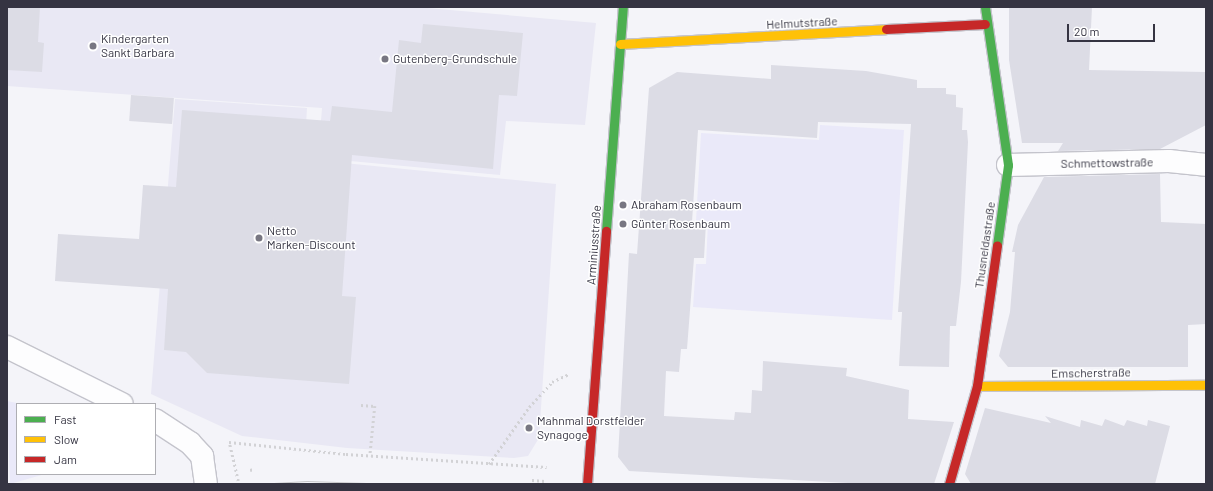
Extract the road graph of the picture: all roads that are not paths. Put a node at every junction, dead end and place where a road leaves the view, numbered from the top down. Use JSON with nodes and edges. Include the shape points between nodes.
{"nodes":[{"id":1,"x":623,"y":7,"type":"edge"},
{"id":2,"x":985,"y":7,"type":"edge"},
{"id":3,"x":985,"y":24,"type":"junction"},
{"id":4,"x":620,"y":44,"type":"junction"},
{"id":5,"x":1008,"y":165,"type":"junction"},
{"id":6,"x":1206,"y":165,"type":"edge"},
{"id":7,"x":7,"y":347,"type":"edge"},
{"id":8,"x":1206,"y":385,"type":"edge"},
{"id":9,"x":977,"y":386,"type":"junction"},
{"id":10,"x":120,"y":403,"type":"edge"},
{"id":11,"x":156,"y":421,"type":"edge"},
{"id":12,"x":206,"y":484,"type":"edge"},
{"id":13,"x":587,"y":484,"type":"edge"},
{"id":14,"x":949,"y":484,"type":"edge"}],
"edges":[{"from":1,"to":4,"type":"street","name":"Arminiusstraße"},
{"from":2,"to":3,"type":"street","name":"Thusneldastraße"},
{"from":3,"to":4,"type":"street","name":"Helmutstraße"},
{"from":3,"to":5,"type":"street","name":"Thusneldastraße"},
{"from":4,"to":13,"type":"street","name":"Arminiusstraße"},
{"from":5,"to":6,"type":"street","name":"Schmettowstraße","via":[[1169,161]]},
{"from":5,"to":9,"type":"street","name":"Thusneldastraße"},
{"from":7,"to":10,"type":"street"},
{"from":8,"to":9,"type":"street","name":"Emscherstraße"},
{"from":9,"to":14,"type":"street","name":"Thusneldastraße"},
{"from":11,"to":12,"type":"street","via":[[190,443],[202,456]]}]}
